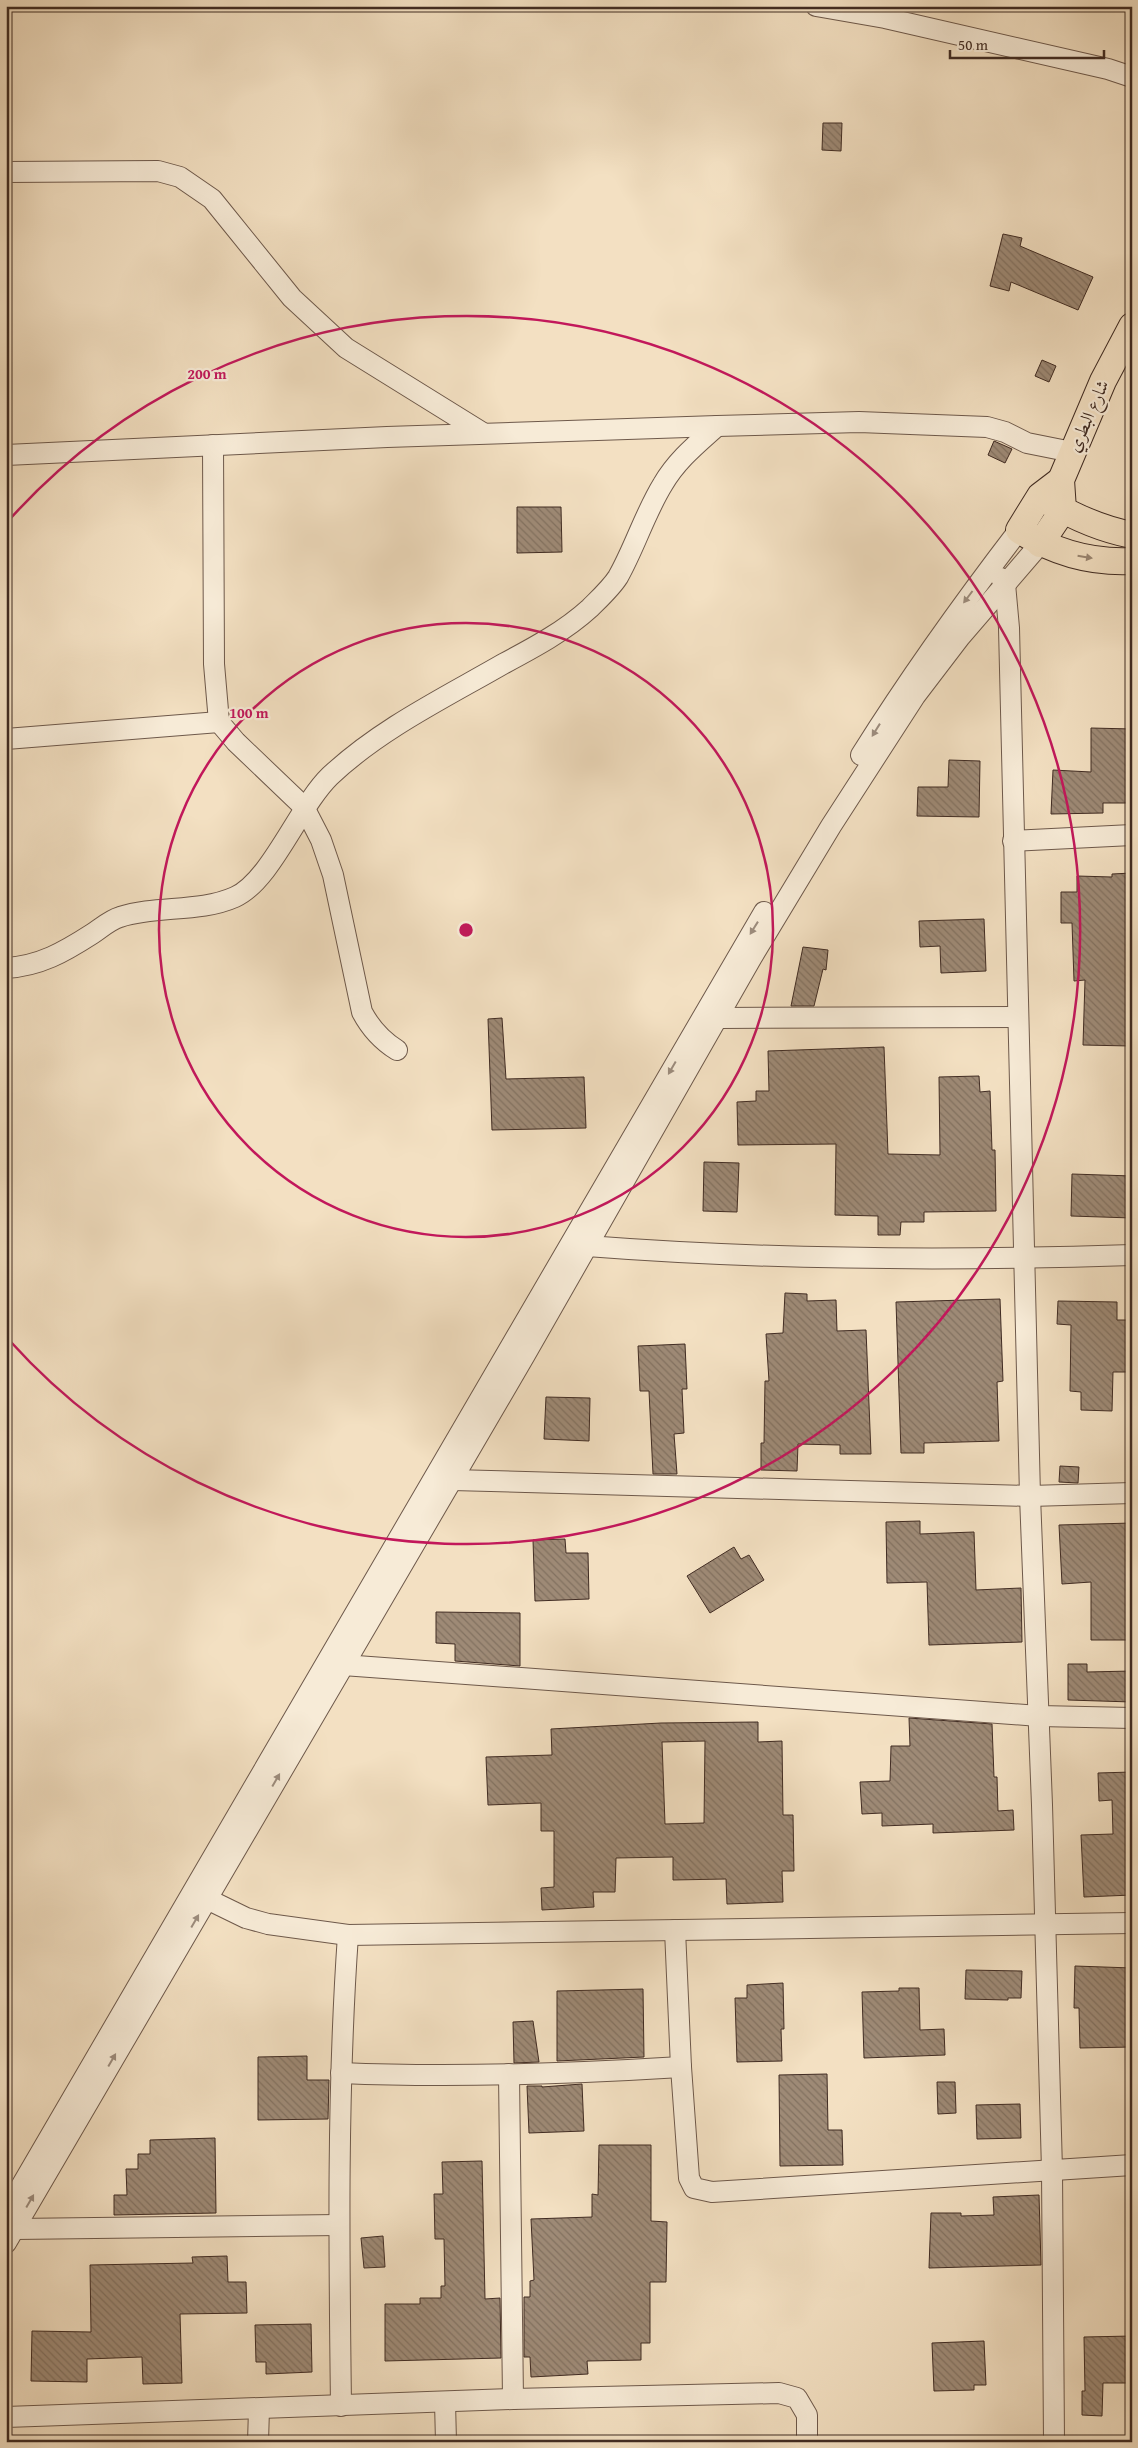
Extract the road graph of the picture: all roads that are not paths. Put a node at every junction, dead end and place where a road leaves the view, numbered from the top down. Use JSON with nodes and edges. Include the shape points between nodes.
{"nodes":[{"id":1,"x":816,"y":6,"type":"edge"},
{"id":2,"x":1132,"y":77,"type":"edge"},
{"id":3,"x":6,"y":172,"type":"edge"},
{"id":4,"x":1132,"y":326,"type":"edge"},
{"id":5,"x":717,"y":426,"type":"junction"},
{"id":6,"x":483,"y":433,"type":"junction"},
{"id":7,"x":213,"y":444,"type":"junction"},
{"id":8,"x":1072,"y":452,"type":"junction"},
{"id":9,"x":6,"y":456,"type":"edge"},
{"id":10,"x":1061,"y":480,"type":"junction"},
{"id":11,"x":1040,"y":496,"type":"junction"},
{"id":12,"x":1063,"y":510,"type":"junction"},
{"id":13,"x":1132,"y":535,"type":"edge"},
{"id":14,"x":1030,"y":537,"type":"junction"},
{"id":15,"x":1132,"y":561,"type":"edge"},
{"id":16,"x":992,"y":565,"type":"junction"},
{"id":17,"x":1005,"y":584,"type":"junction"},
{"id":18,"x":219,"y":722,"type":"junction"},
{"id":19,"x":6,"y":739,"type":"edge"},
{"id":20,"x":304,"y":807,"type":"junction"},
{"id":21,"x":1132,"y":835,"type":"edge"},
{"id":22,"x":1013,"y":841,"type":"junction"},
{"id":23,"x":6,"y":968,"type":"edge"},
{"id":24,"x":1017,"y":1017,"type":"junction"},
{"id":25,"x":719,"y":1018,"type":"junction"},
{"id":26,"x":398,"y":1050,"type":"dead end"},
{"id":27,"x":587,"y":1246,"type":"junction"},
{"id":28,"x":1132,"y":1255,"type":"edge"},
{"id":29,"x":1024,"y":1258,"type":"junction"},
{"id":30,"x":452,"y":1480,"type":"junction"},
{"id":31,"x":1132,"y":1493,"type":"edge"},
{"id":32,"x":1030,"y":1496,"type":"junction"},
{"id":33,"x":344,"y":1665,"type":"junction"},
{"id":34,"x":1038,"y":1716,"type":"junction"},
{"id":35,"x":1132,"y":1718,"type":"edge"},
{"id":36,"x":283,"y":1752,"type":"junction"},
{"id":37,"x":207,"y":1900,"type":"junction"},
{"id":38,"x":1132,"y":1923,"type":"edge"},
{"id":39,"x":1046,"y":1925,"type":"junction"},
{"id":40,"x":675,"y":1930,"type":"junction"},
{"id":41,"x":348,"y":1935,"type":"junction"},
{"id":42,"x":680,"y":2067,"type":"junction"},
{"id":43,"x":342,"y":2073,"type":"junction"},
{"id":44,"x":509,"y":2074,"type":"junction"},
{"id":45,"x":1132,"y":2165,"type":"edge"},
{"id":46,"x":1052,"y":2170,"type":"junction"},
{"id":47,"x":338,"y":2225,"type":"junction"},
{"id":48,"x":9,"y":2228,"type":"edge"},
{"id":49,"x":513,"y":2399,"type":"junction"},
{"id":50,"x":445,"y":2402,"type":"junction"},
{"id":51,"x":341,"y":2406,"type":"junction"},
{"id":52,"x":259,"y":2409,"type":"junction"},
{"id":53,"x":6,"y":2417,"type":"edge"},
{"id":54,"x":258,"y":2442,"type":"edge"},
{"id":55,"x":446,"y":2442,"type":"edge"},
{"id":56,"x":807,"y":2442,"type":"edge"},
{"id":57,"x":1054,"y":2442,"type":"edge"}],
"edges":[{"from":1,"to":2,"type":"street","via":[[885,18]]},
{"from":3,"to":6,"type":"street","via":[[158,171],[180,177],[212,199],[292,298],[346,348]]},
{"from":4,"to":8,"type":"main road","name":"شارع البطري","via":[[1103,381]]},
{"from":5,"to":6,"type":"street"},
{"from":5,"to":8,"type":"street","via":[[859,422],[986,426],[1027,443]]},
{"from":5,"to":20,"type":"street","via":[[681,458],[663,484],[617,578],[588,609],[544,642],[409,717],[370,744],[329,777]]},
{"from":6,"to":7,"type":"street"},
{"from":7,"to":9,"type":"street"},
{"from":7,"to":18,"type":"street","via":[[214,664]]},
{"from":8,"to":10,"type":"main road","name":"شارع البطري"},
{"from":10,"to":11,"type":"main road"},
{"from":10,"to":12,"type":"main road"},
{"from":11,"to":12,"type":"main road"},
{"from":11,"to":14,"type":"main road"},
{"from":12,"to":13,"type":"main road","via":[[1107,530]]},
{"from":12,"to":14,"type":"main road"},
{"from":14,"to":15,"type":"main road","one_way":true,"via":[[1060,552],[1086,558]]},
{"from":14,"to":16,"type":"street"},
{"from":14,"to":17,"type":"street"},
{"from":16,"to":17,"type":"street"},
{"from":16,"to":36,"type":"street","one_way":true,"via":[[901,691],[738,952],[467,1422]]},
{"from":17,"to":22,"type":"street","via":[[1009,628]]},
{"from":17,"to":25,"type":"street","via":[[915,696],[831,826]]},
{"from":18,"to":19,"type":"street"},
{"from":18,"to":20,"type":"street"},
{"from":20,"to":23,"type":"street","via":[[276,855],[237,897],[203,906],[141,912],[117,918],[61,954],[39,963]]},
{"from":20,"to":26,"type":"street","via":[[321,840],[333,875],[362,1012],[370,1028]]},
{"from":21,"to":22,"type":"street"},
{"from":22,"to":24,"type":"street"},
{"from":24,"to":25,"type":"street"},
{"from":24,"to":29,"type":"street"},
{"from":25,"to":27,"type":"street"},
{"from":27,"to":29,"type":"street","via":[[780,1256]]},
{"from":27,"to":30,"type":"street"},
{"from":28,"to":29,"type":"street"},
{"from":29,"to":32,"type":"street"},
{"from":30,"to":32,"type":"street"},
{"from":30,"to":33,"type":"street"},
{"from":31,"to":32,"type":"street"},
{"from":32,"to":34,"type":"street"},
{"from":33,"to":34,"type":"street"},
{"from":33,"to":36,"type":"street"},
{"from":34,"to":35,"type":"street"},
{"from":34,"to":39,"type":"street"},
{"from":37,"to":36,"type":"street","one_way":true},
{"from":36,"to":48,"type":"street","via":[[178,1918]]},
{"from":37,"to":41,"type":"street","via":[[268,1924]]},
{"from":48,"to":37,"type":"street","one_way":true},
{"from":38,"to":39,"type":"street"},
{"from":39,"to":40,"type":"street"},
{"from":39,"to":46,"type":"street"},
{"from":40,"to":41,"type":"street"},
{"from":40,"to":42,"type":"street"},
{"from":41,"to":43,"type":"street"},
{"from":42,"to":44,"type":"street"},
{"from":42,"to":46,"type":"street","via":[[688,2178],[694,2188],[712,2192]]},
{"from":43,"to":44,"type":"street","via":[[419,2076]]},
{"from":43,"to":47,"type":"street"},
{"from":44,"to":49,"type":"street"},
{"from":45,"to":46,"type":"street"},
{"from":46,"to":57,"type":"street"},
{"from":47,"to":48,"type":"street"},
{"from":47,"to":51,"type":"street"},
{"from":49,"to":50,"type":"street"},
{"from":49,"to":56,"type":"street","via":[[779,2393],[797,2398],[807,2415]]},
{"from":50,"to":51,"type":"street"},
{"from":50,"to":55,"type":"street"},
{"from":51,"to":52,"type":"street"},
{"from":52,"to":53,"type":"street"},
{"from":52,"to":54,"type":"street"}]}
